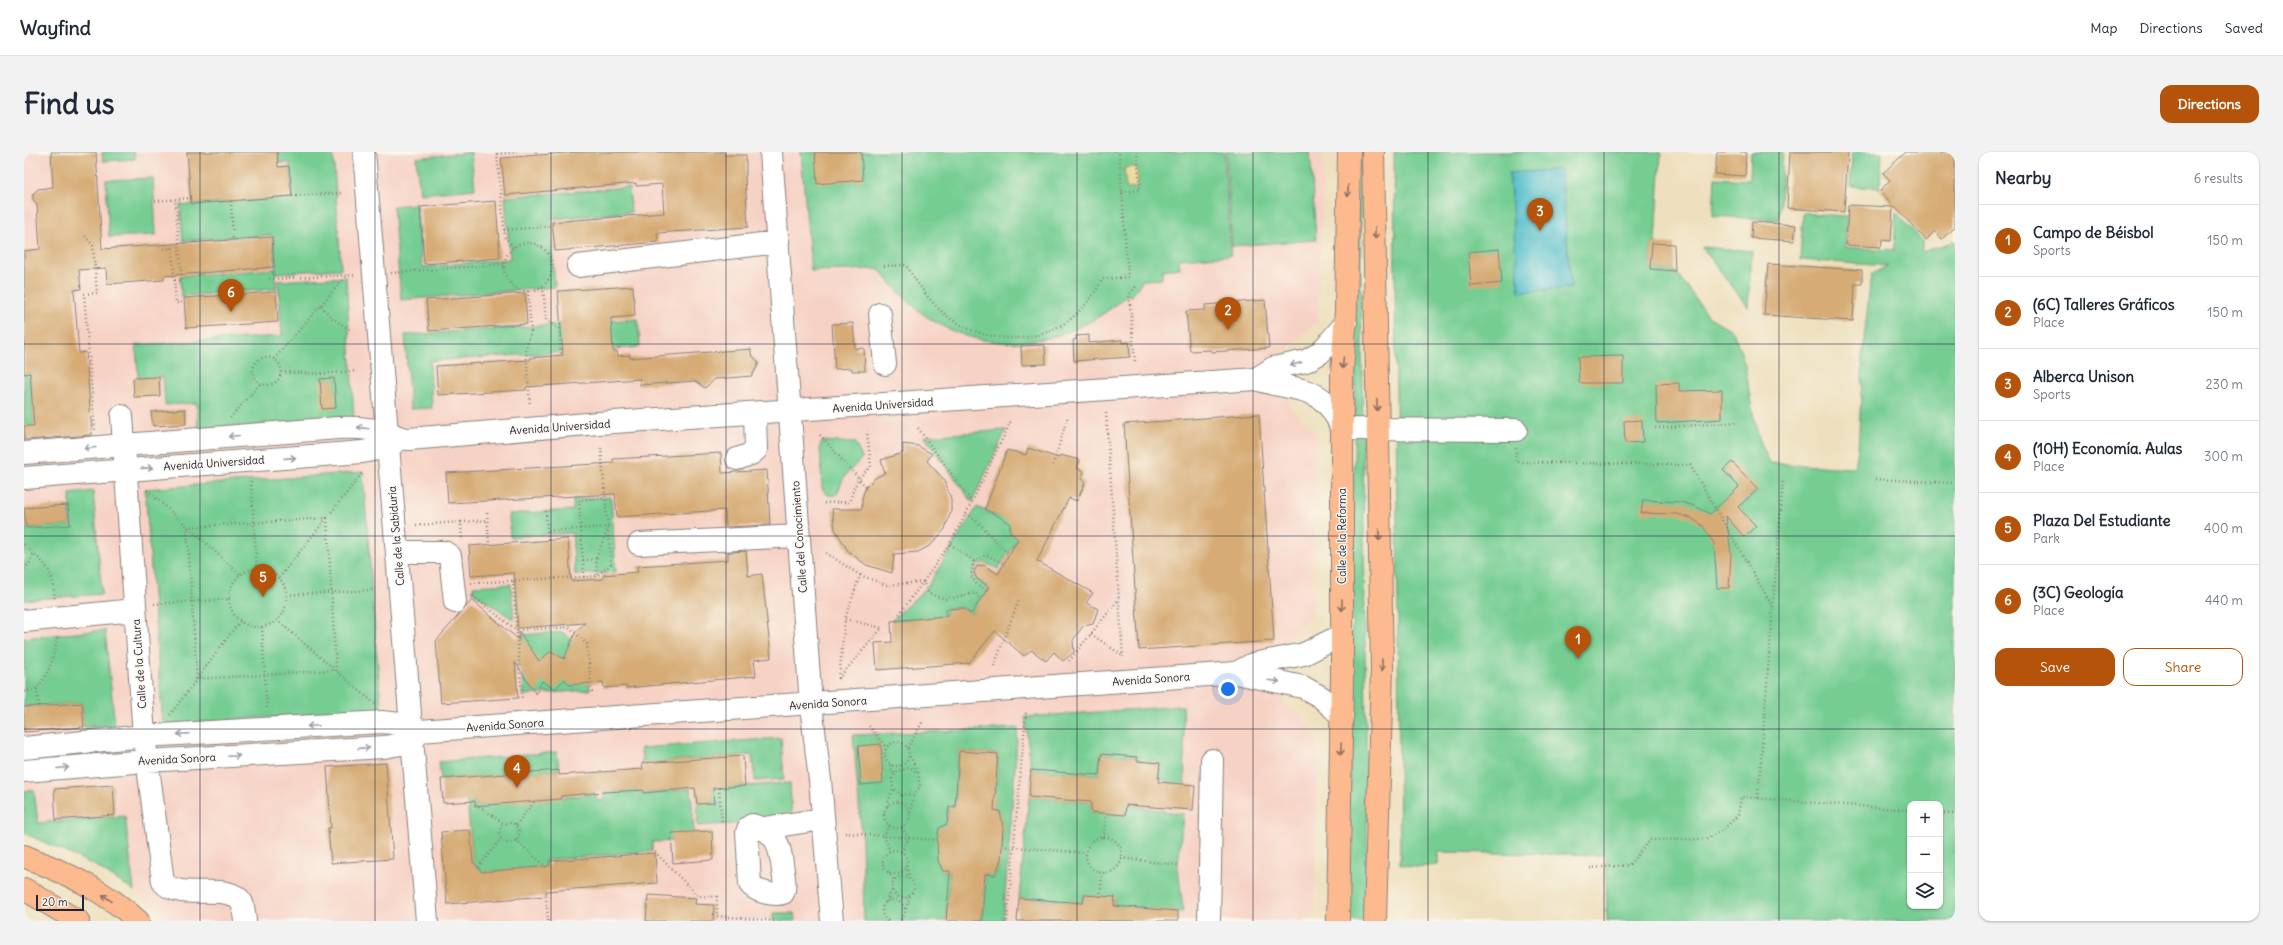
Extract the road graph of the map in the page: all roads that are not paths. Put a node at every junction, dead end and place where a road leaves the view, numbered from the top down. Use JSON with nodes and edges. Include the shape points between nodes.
{"nodes":[{"id":1,"x":364,"y":152,"type":"edge"},
{"id":2,"x":771,"y":152,"type":"edge"},
{"id":3,"x":1349,"y":152,"type":"edge"},
{"id":4,"x":1373,"y":152,"type":"edge"},
{"id":5,"x":778,"y":242,"type":"junction"},
{"id":6,"x":578,"y":266,"type":"dead end"},
{"id":7,"x":880,"y":314,"type":"dead end"},
{"id":8,"x":1346,"y":322,"type":"junction"},
{"id":9,"x":885,"y":364,"type":"dead end"},
{"id":10,"x":1256,"y":379,"type":"junction"},
{"id":11,"x":790,"y":411,"type":"junction"},
{"id":12,"x":755,"y":414,"type":"junction"},
{"id":13,"x":122,"y":416,"type":"dead end"},
{"id":14,"x":1377,"y":428,"type":"junction"},
{"id":15,"x":1342,"y":429,"type":"junction"},
{"id":16,"x":1516,"y":430,"type":"road end"},
{"id":17,"x":392,"y":440,"type":"junction"},
{"id":18,"x":123,"y":445,"type":"junction"},
{"id":19,"x":24,"y":453,"type":"edge"},
{"id":20,"x":737,"y":459,"type":"dead end"},
{"id":21,"x":125,"y":469,"type":"junction"},
{"id":22,"x":24,"y":478,"type":"edge"},
{"id":23,"x":799,"y":536,"type":"junction"},
{"id":24,"x":639,"y":544,"type":"dead end"},
{"id":25,"x":397,"y":552,"type":"junction"},
{"id":26,"x":464,"y":593,"type":"road end"},
{"id":27,"x":145,"y":607,"type":"junction"},
{"id":28,"x":24,"y":621,"type":"edge"},
{"id":29,"x":1342,"y":635,"type":"junction"},
{"id":30,"x":1236,"y":673,"type":"junction"},
{"id":31,"x":811,"y":705,"type":"junction"},
{"id":32,"x":1342,"y":716,"type":"junction"},
{"id":33,"x":415,"y":733,"type":"junction"},
{"id":34,"x":144,"y":736,"type":"junction"},
{"id":35,"x":24,"y":748,"type":"edge"},
{"id":36,"x":1212,"y":760,"type":"dead end"},
{"id":37,"x":147,"y":761,"type":"junction"},
{"id":38,"x":24,"y":771,"type":"edge"},
{"id":39,"x":824,"y":823,"type":"junction"},
{"id":40,"x":764,"y":828,"type":"junction"},
{"id":41,"x":778,"y":844,"type":"junction"},
{"id":42,"x":24,"y":856,"type":"edge"},
{"id":43,"x":24,"y":889,"type":"edge"},
{"id":44,"x":24,"y":903,"type":"edge"},
{"id":45,"x":57,"y":908,"type":"junction"},
{"id":46,"x":1335,"y":918,"type":"edge"},
{"id":47,"x":78,"y":921,"type":"edge"},
{"id":48,"x":138,"y":921,"type":"edge"},
{"id":49,"x":245,"y":921,"type":"edge"},
{"id":50,"x":427,"y":921,"type":"edge"},
{"id":51,"x":832,"y":921,"type":"edge"},
{"id":52,"x":1209,"y":921,"type":"edge"},
{"id":53,"x":1375,"y":921,"type":"edge"}],
"edges":[{"from":1,"to":17,"type":"street","name":"Calle de la Sabiduría"},
{"from":2,"to":5,"type":"street","name":"Calle del Conocimiento"},
{"from":3,"to":8,"type":"main road","name":"Calle de la Reforma","one_way":true},
{"from":4,"to":14,"type":"main road","one_way":true},
{"from":5,"to":6,"type":"street"},
{"from":5,"to":11,"type":"street","name":"Calle del Conocimiento"},
{"from":7,"to":9,"type":"street"},
{"from":8,"to":10,"type":"street","name":"Avenida Universidad","one_way":true,"via":[[1320,353],[1306,361],[1273,368]]},
{"from":8,"to":15,"type":"main road","name":"Calle de la Reforma","one_way":true},
{"from":10,"to":11,"type":"street","name":"Avenida Universidad"},
{"from":10,"to":15,"type":"street","via":[[1274,386],[1298,387],[1317,395],[1337,416]]},
{"from":11,"to":12,"type":"street","name":"Avenida Universidad"},
{"from":11,"to":23,"type":"street","name":"Calle del Conocimiento"},
{"from":12,"to":17,"type":"street","name":"Avenida Universidad"},
{"from":12,"to":20,"type":"street","via":[[756,450]]},
{"from":13,"to":18,"type":"street","name":"Calle de la Cultura"},
{"from":14,"to":15,"type":"street"},
{"from":14,"to":16,"type":"street"},
{"from":14,"to":53,"type":"main road","one_way":true,"via":[[1382,668]]},
{"from":15,"to":29,"type":"main road","name":"Calle de la Reforma","one_way":true},
{"from":17,"to":18,"type":"street","name":"Avenida Universidad","one_way":true,"via":[[360,427]]},
{"from":21,"to":17,"type":"street","name":"Avenida Universidad","one_way":true,"via":[[362,452]]},
{"from":17,"to":25,"type":"street","name":"Calle de la Sabiduría"},
{"from":18,"to":19,"type":"street","name":"Avenida Universidad","one_way":true},
{"from":18,"to":21,"type":"street","name":"Calle de la Cultura"},
{"from":21,"to":22,"type":"street","name":"Avenida Universidad"},
{"from":21,"to":27,"type":"street","name":"Calle de la Cultura"},
{"from":23,"to":24,"type":"street"},
{"from":23,"to":31,"type":"street","name":"Calle del Conocimiento"},
{"from":25,"to":26,"type":"street","via":[[444,552],[450,556]]},
{"from":25,"to":33,"type":"street","name":"Calle de la Sabiduría"},
{"from":27,"to":28,"type":"street"},
{"from":27,"to":34,"type":"street","name":"Calle de la Cultura"},
{"from":29,"to":30,"type":"street","name":"Avenida Sonora","via":[[1304,654],[1253,664]]},
{"from":29,"to":32,"type":"main road","name":"Calle de la Reforma"},
{"from":30,"to":31,"type":"street","name":"Avenida Sonora"},
{"from":30,"to":32,"type":"street","name":"Avenida Sonora","one_way":true,"via":[[1303,687],[1321,697]]},
{"from":31,"to":33,"type":"street","name":"Avenida Sonora"},
{"from":31,"to":39,"type":"street","name":"Calle del Conocimiento"},
{"from":32,"to":46,"type":"main road","name":"Calle de la Reforma","one_way":true},
{"from":33,"to":34,"type":"street","name":"Avenida Sonora","one_way":true,"via":[[382,722]]},
{"from":37,"to":33,"type":"street","name":"Avenida Sonora","one_way":true,"via":[[355,749]]},
{"from":33,"to":50,"type":"street","name":"Calle de la Sabiduría"},
{"from":34,"to":35,"type":"street","name":"Avenida Sonora"},
{"from":34,"to":37,"type":"street","name":"Calle de la Cultura"},
{"from":36,"to":52,"type":"street"},
{"from":38,"to":37,"type":"street","name":"Avenida Sonora","one_way":true},
{"from":37,"to":49,"type":"street","name":"Calle de la Cultura","via":[[163,882],[167,887],[178,891],[220,892],[237,897],[242,904]]},
{"from":39,"to":40,"type":"street"},
{"from":39,"to":41,"type":"street","via":[[797,832]]},
{"from":39,"to":51,"type":"street","name":"Calle del Conocimiento"},
{"from":40,"to":41,"type":"street"},
{"from":40,"to":41,"type":"street","via":[[752,825],[748,827],[747,832],[750,884],[753,888],[783,893],[785,885]]},
{"from":48,"to":42,"type":"main road","one_way":true,"via":[[92,888]]},
{"from":43,"to":45,"type":"main road"},
{"from":44,"to":45,"type":"main road"},
{"from":45,"to":47,"type":"main road"}]}
